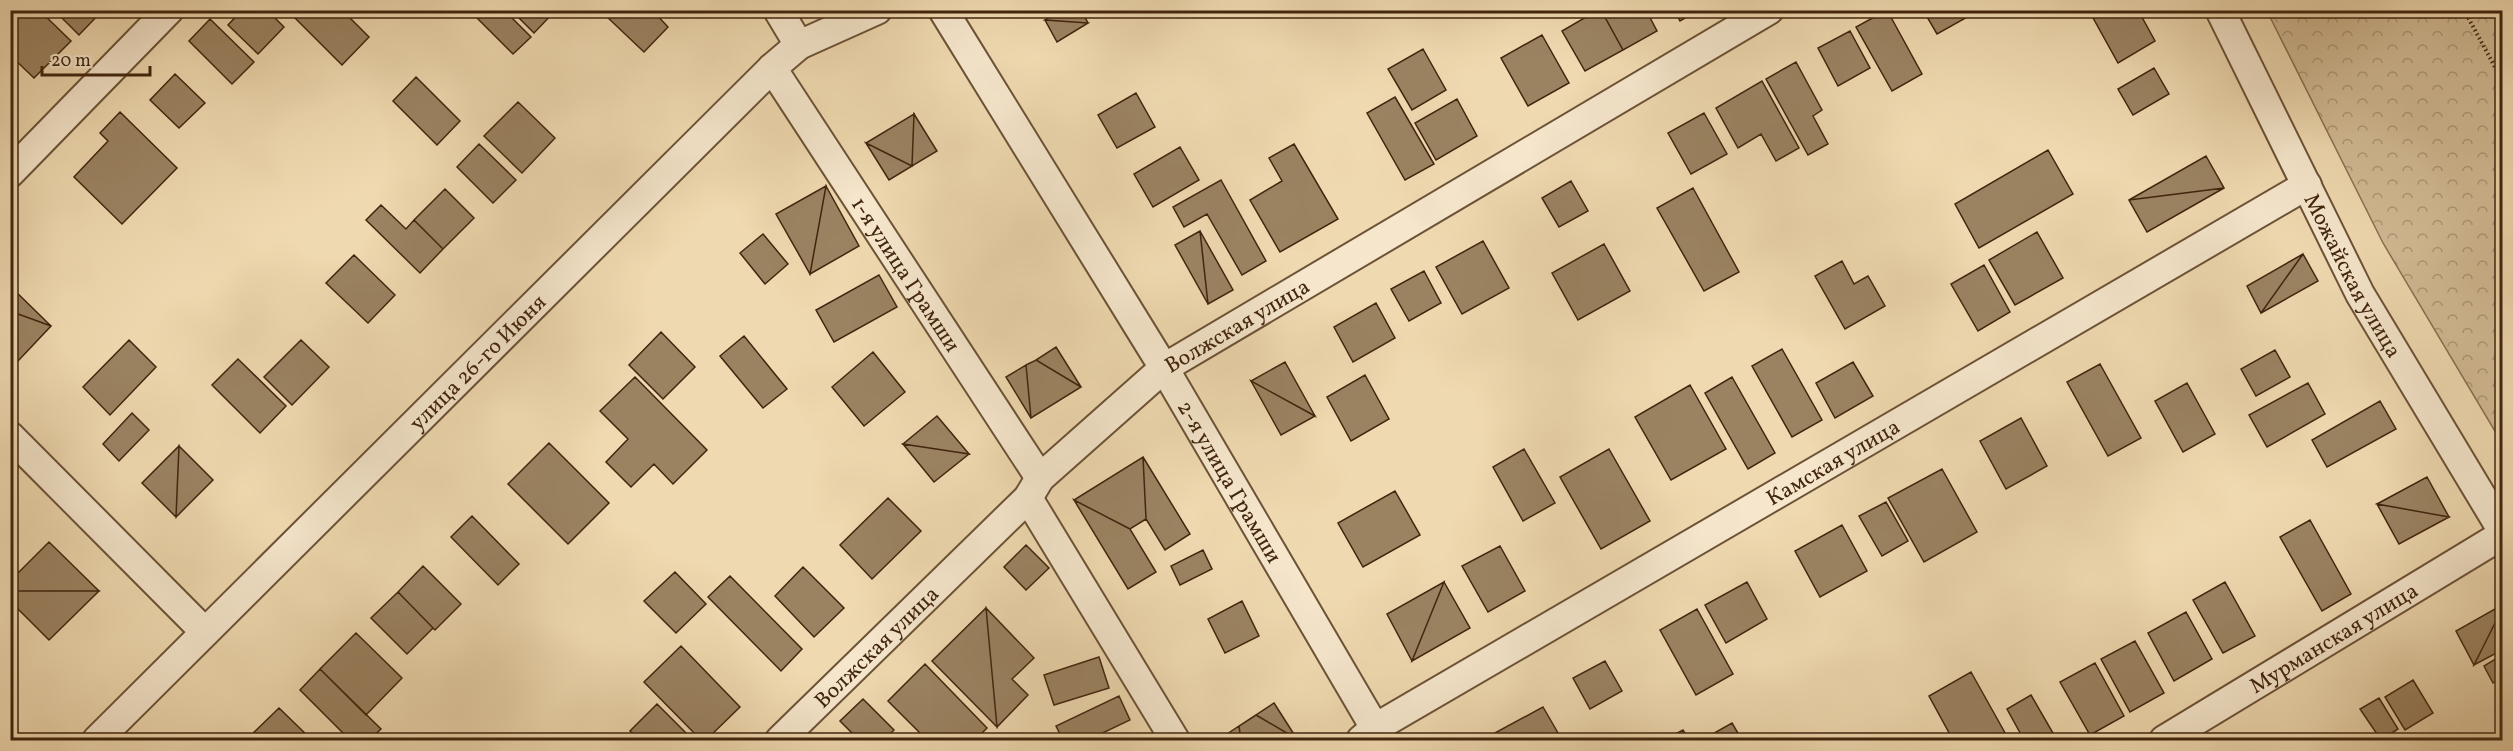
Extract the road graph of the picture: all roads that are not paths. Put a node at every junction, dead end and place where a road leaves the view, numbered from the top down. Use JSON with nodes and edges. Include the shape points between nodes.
{"nodes":[{"id":1,"x":170,"y":10,"type":"edge"},
{"id":2,"x":778,"y":10,"type":"edge"},
{"id":3,"x":877,"y":10,"type":"edge"},
{"id":4,"x":943,"y":10,"type":"edge"},
{"id":5,"x":1769,"y":10,"type":"edge"},
{"id":6,"x":2220,"y":10,"type":"edge"},
{"id":7,"x":799,"y":45,"type":"junction"},
{"id":8,"x":772,"y":68,"type":"junction"},
{"id":9,"x":10,"y":173,"type":"edge"},
{"id":10,"x":2307,"y":185,"type":"junction"},
{"id":11,"x":1164,"y":368,"type":"junction"},
{"id":12,"x":10,"y":436,"type":"edge"},
{"id":13,"x":1034,"y":488,"type":"junction"},
{"id":14,"x":2502,"y":533,"type":"edge"},
{"id":15,"x":205,"y":632,"type":"junction"},
{"id":16,"x":1372,"y":736,"type":"edge"},
{"id":17,"x":97,"y":741,"type":"edge"},
{"id":18,"x":780,"y":741,"type":"edge"},
{"id":19,"x":1176,"y":741,"type":"edge"},
{"id":20,"x":2164,"y":741,"type":"edge"}],
"edges":[{"from":1,"to":9,"type":"street"},
{"from":2,"to":7,"type":"street"},
{"from":3,"to":7,"type":"street","name":"улица 26-го Июня"},
{"from":4,"to":11,"type":"street","name":"2-я улица Грамши"},
{"from":5,"to":11,"type":"street","name":"Волжская улица"},
{"from":6,"to":10,"type":"street","name":"Можайская улица"},
{"from":7,"to":8,"type":"street","name":"улица 26-го Июня"},
{"from":8,"to":13,"type":"street","name":"1-я улица Грамши"},
{"from":8,"to":15,"type":"street","name":"улица 26-го Июня"},
{"from":10,"to":14,"type":"street","name":"Можайская улица","via":[[2360,294]]},
{"from":10,"to":16,"type":"street","name":"Камская улица"},
{"from":11,"to":13,"type":"street","name":"Волжская улица"},
{"from":11,"to":16,"type":"street","name":"2-я улица Грамши"},
{"from":12,"to":15,"type":"street"},
{"from":13,"to":18,"type":"street","name":"Волжская улица"},
{"from":13,"to":19,"type":"street","name":"1-я улица Грамши"},
{"from":14,"to":20,"type":"street","name":"Мурманская улица"},
{"from":15,"to":17,"type":"street","name":"улица 26-го Июня"}]}
